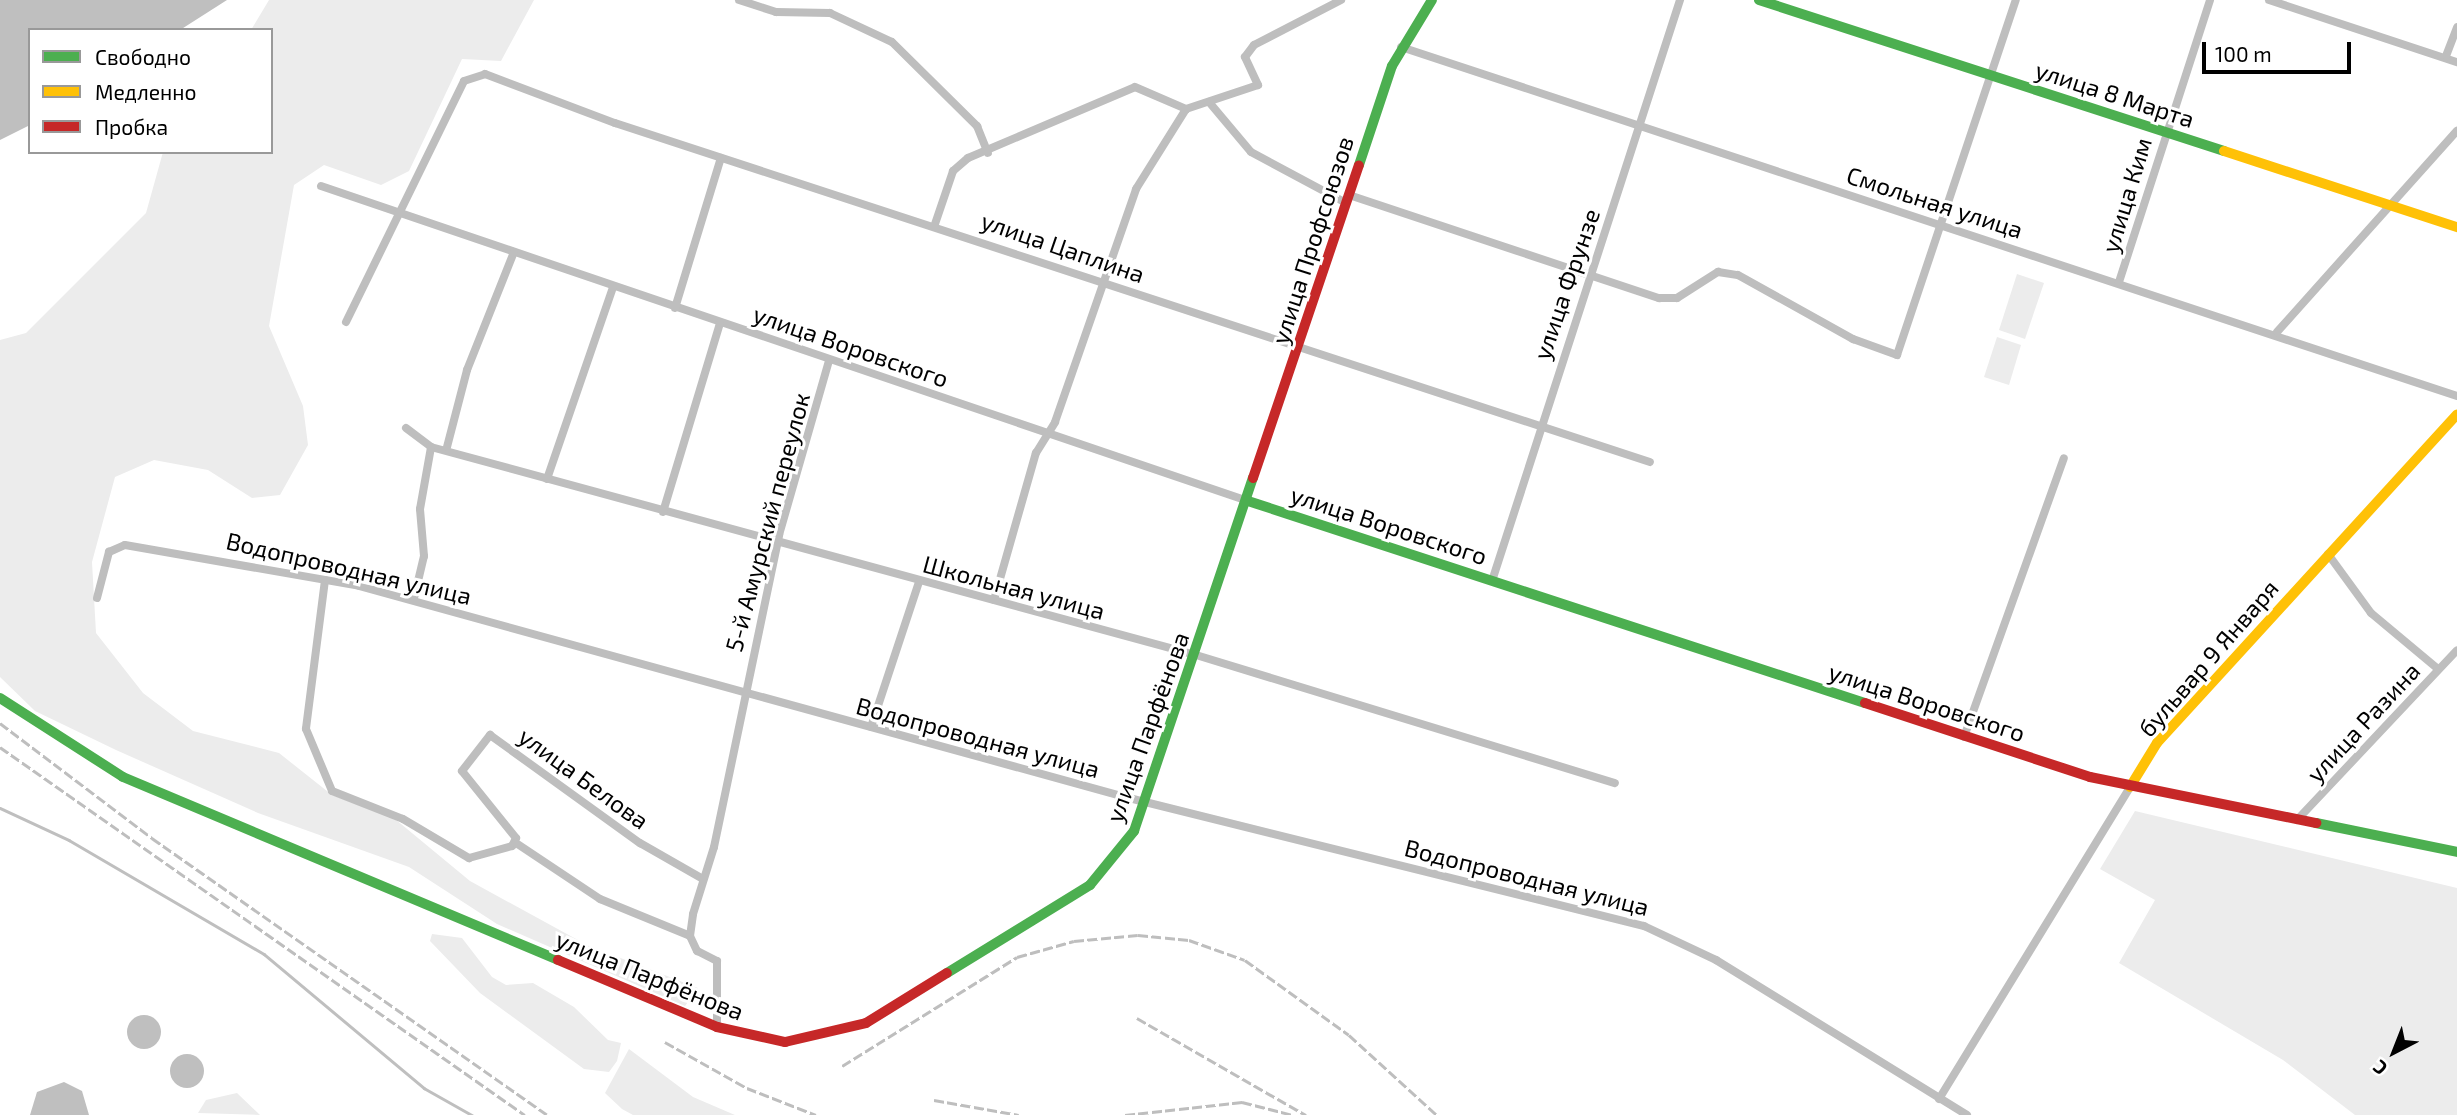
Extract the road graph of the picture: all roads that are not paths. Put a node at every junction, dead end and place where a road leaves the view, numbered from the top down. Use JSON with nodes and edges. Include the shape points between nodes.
{"nodes":[{"id":1,"x":739,"y":0,"type":"edge"},
{"id":2,"x":1341,"y":0,"type":"edge"},
{"id":3,"x":1432,"y":0,"type":"edge"},
{"id":4,"x":1681,"y":0,"type":"edge"},
{"id":5,"x":1759,"y":0,"type":"edge"},
{"id":6,"x":2016,"y":0,"type":"edge"},
{"id":7,"x":2210,"y":0,"type":"edge"},
{"id":8,"x":2269,"y":0,"type":"edge"},
{"id":9,"x":2457,"y":27,"type":"edge"},
{"id":10,"x":1401,"y":47,"type":"junction"},
{"id":11,"x":2446,"y":56,"type":"junction"},
{"id":12,"x":2457,"y":62,"type":"edge"},
{"id":13,"x":1991,"y":74,"type":"junction"},
{"id":14,"x":1209,"y":102,"type":"junction"},
{"id":15,"x":1186,"y":109,"type":"junction"},
{"id":16,"x":1640,"y":123,"type":"junction"},
{"id":17,"x":2457,"y":131,"type":"edge"},
{"id":18,"x":2166,"y":134,"type":"junction"},
{"id":19,"x":988,"y":153,"type":"junction"},
{"id":20,"x":721,"y":158,"type":"junction"},
{"id":21,"x":321,"y":186,"type":"dead end"},
{"id":22,"x":1348,"y":199,"type":"junction"},
{"id":23,"x":2387,"y":204,"type":"junction"},
{"id":24,"x":401,"y":212,"type":"junction"},
{"id":25,"x":934,"y":224,"type":"junction"},
{"id":26,"x":1941,"y":226,"type":"junction"},
{"id":27,"x":2457,"y":227,"type":"edge"},
{"id":28,"x":514,"y":253,"type":"junction"},
{"id":29,"x":1591,"y":274,"type":"junction"},
{"id":30,"x":1102,"y":282,"type":"junction"},
{"id":31,"x":2119,"y":282,"type":"junction"},
{"id":32,"x":613,"y":287,"type":"junction"},
{"id":33,"x":675,"y":308,"type":"junction"},
{"id":34,"x":346,"y":322,"type":"dead end"},
{"id":35,"x":720,"y":323,"type":"junction"},
{"id":36,"x":2277,"y":332,"type":"junction"},
{"id":37,"x":1300,"y":347,"type":"junction"},
{"id":38,"x":829,"y":361,"type":"junction"},
{"id":39,"x":2457,"y":396,"type":"edge"},
{"id":40,"x":2457,"y":415,"type":"edge"},
{"id":41,"x":1539,"y":426,"type":"junction"},
{"id":42,"x":406,"y":428,"type":"dead end"},
{"id":43,"x":1047,"y":436,"type":"junction"},
{"id":44,"x":431,"y":447,"type":"junction"},
{"id":45,"x":447,"y":447,"type":"junction"},
{"id":46,"x":2064,"y":458,"type":"dead end"},
{"id":47,"x":1650,"y":461,"type":"dead end"},
{"id":48,"x":547,"y":479,"type":"junction"},
{"id":49,"x":1248,"y":500,"type":"junction"},
{"id":50,"x":663,"y":512,"type":"junction"},
{"id":51,"x":780,"y":543,"type":"junction"},
{"id":52,"x":2328,"y":554,"type":"junction"},
{"id":53,"x":325,"y":580,"type":"junction"},
{"id":54,"x":919,"y":582,"type":"junction"},
{"id":55,"x":1492,"y":582,"type":"junction"},
{"id":56,"x":97,"y":598,"type":"dead end"},
{"id":57,"x":414,"y":598,"type":"junction"},
{"id":58,"x":994,"y":600,"type":"junction"},
{"id":59,"x":2457,"y":650,"type":"edge"},
{"id":60,"x":1196,"y":655,"type":"junction"},
{"id":61,"x":2438,"y":669,"type":"junction"},
{"id":62,"x":745,"y":693,"type":"junction"},
{"id":63,"x":0,"y":698,"type":"edge"},
{"id":64,"x":871,"y":727,"type":"junction"},
{"id":65,"x":1964,"y":737,"type":"junction"},
{"id":66,"x":1615,"y":783,"type":"dead end"},
{"id":67,"x":2130,"y":787,"type":"junction"},
{"id":68,"x":1147,"y":801,"type":"junction"},
{"id":69,"x":2297,"y":820,"type":"junction"},
{"id":70,"x":516,"y":843,"type":"junction"},
{"id":71,"x":2457,"y":852,"type":"edge"},
{"id":72,"x":703,"y":880,"type":"junction"},
{"id":73,"x":690,"y":936,"type":"junction"},
{"id":74,"x":717,"y":1027,"type":"junction"},
{"id":75,"x":1939,"y":1099,"type":"junction"},
{"id":76,"x":1967,"y":1115,"type":"edge"}],
"edges":[{"from":1,"to":19,"type":"street","via":[[776,12],[830,13],[892,42],[977,126]]},
{"from":2,"to":14,"type":"street","via":[[1254,44],[1245,57],[1258,85]]},
{"from":3,"to":10,"type":"main road","name":"улица Профсоюзов"},
{"from":4,"to":16,"type":"street","name":"улица Фрунзе"},
{"from":5,"to":13,"type":"main road","name":"улица 8 Марта"},
{"from":6,"to":13,"type":"street"},
{"from":7,"to":18,"type":"street","name":"улица Ким"},
{"from":8,"to":11,"type":"street"},
{"from":9,"to":11,"type":"street"},
{"from":10,"to":16,"type":"street","name":"Смольная улица"},
{"from":10,"to":22,"type":"main road","name":"улица Профсоюзов"},
{"from":11,"to":12,"type":"street"},
{"from":13,"to":18,"type":"main road","name":"улица 8 Марта"},
{"from":13,"to":26,"type":"street"},
{"from":14,"to":15,"type":"street"},
{"from":14,"to":22,"type":"street","via":[[1251,152]]},
{"from":15,"to":19,"type":"street","via":[[1135,88]]},
{"from":15,"to":30,"type":"street","via":[[1136,189]]},
{"from":16,"to":26,"type":"street","name":"Смольная улица"},
{"from":16,"to":29,"type":"street","name":"улица Фрунзе"},
{"from":17,"to":23,"type":"street"},
{"from":18,"to":23,"type":"main road","name":"улица 8 Марта"},
{"from":18,"to":31,"type":"street","name":"улица Ким"},
{"from":19,"to":25,"type":"street","via":[[953,171]]},
{"from":20,"to":24,"type":"street","name":"улица Цаплина","via":[[485,74],[464,81]]},
{"from":20,"to":25,"type":"street","name":"улица Цаплина"},
{"from":20,"to":33,"type":"street"},
{"from":21,"to":24,"type":"street","name":"улица Воровского"},
{"from":22,"to":29,"type":"street"},
{"from":22,"to":37,"type":"main road","name":"улица Профсоюзов"},
{"from":23,"to":27,"type":"main road","name":"улица 8 Марта"},
{"from":23,"to":36,"type":"street"},
{"from":24,"to":28,"type":"street","name":"улица Воровского"},
{"from":24,"to":34,"type":"street"},
{"from":25,"to":30,"type":"street","name":"улица Цаплина"},
{"from":26,"to":29,"type":"street","via":[[1897,355],[1853,338],[1738,275],[1718,272],[1670,298]]},
{"from":26,"to":31,"type":"street","name":"Смольная улица"},
{"from":28,"to":32,"type":"street","name":"улица Воровского"},
{"from":28,"to":45,"type":"street","via":[[467,370]]},
{"from":29,"to":41,"type":"street","name":"улица Фрунзе"},
{"from":30,"to":37,"type":"street","name":"улица Цаплина"},
{"from":30,"to":43,"type":"street"},
{"from":31,"to":36,"type":"street","name":"Смольная улица"},
{"from":32,"to":33,"type":"street","name":"улица Воровского"},
{"from":32,"to":48,"type":"street"},
{"from":33,"to":35,"type":"street","name":"улица Воровского"},
{"from":35,"to":38,"type":"street","name":"улица Воровского"},
{"from":35,"to":50,"type":"street"},
{"from":36,"to":39,"type":"street","name":"Смольная улица"},
{"from":37,"to":41,"type":"street","name":"улица Цаплина"},
{"from":37,"to":49,"type":"main road","name":"улица Профсоюзов"},
{"from":38,"to":43,"type":"street","name":"улица Воровского"},
{"from":38,"to":51,"type":"street","name":"5-й Амурский переулок"},
{"from":40,"to":52,"type":"main road","name":"бульвар 9 Января"},
{"from":41,"to":47,"type":"street","name":"улица Цаплина"},
{"from":41,"to":55,"type":"street","name":"улица Фрунзе"},
{"from":42,"to":44,"type":"street"},
{"from":43,"to":49,"type":"street","name":"улица Воровского"},
{"from":43,"to":58,"type":"street"},
{"from":44,"to":45,"type":"street","name":"Школьная улица"},
{"from":44,"to":57,"type":"street","via":[[420,509],[424,556]]},
{"from":45,"to":48,"type":"street","name":"Школьная улица"},
{"from":46,"to":65,"type":"street"},
{"from":48,"to":50,"type":"street","name":"Школьная улица"},
{"from":49,"to":55,"type":"main road","name":"улица Воровского"},
{"from":49,"to":60,"type":"main road","name":"улица Парфёнова"},
{"from":50,"to":51,"type":"street","name":"Школьная улица"},
{"from":51,"to":54,"type":"street","name":"Школьная улица"},
{"from":51,"to":62,"type":"street","name":"5-й Амурский переулок"},
{"from":52,"to":61,"type":"street","via":[[2371,613]]},
{"from":52,"to":67,"type":"main road","name":"бульвар 9 Января","via":[[2157,743]]},
{"from":53,"to":56,"type":"street","name":"Водопроводная улица","via":[[125,545],[109,552]]},
{"from":53,"to":57,"type":"street","name":"Водопроводная улица"},
{"from":53,"to":70,"type":"street","via":[[306,729],[328,785],[469,858]]},
{"from":54,"to":58,"type":"street","name":"Школьная улица"},
{"from":54,"to":64,"type":"street"},
{"from":55,"to":65,"type":"main road","name":"улица Воровского"},
{"from":57,"to":62,"type":"street","name":"Водопроводная улица"},
{"from":58,"to":60,"type":"street","name":"Школьная улица"},
{"from":59,"to":61,"type":"street","name":"улица Разина"},
{"from":60,"to":66,"type":"street","name":"Школьная улица"},
{"from":60,"to":68,"type":"main road","name":"улица Парфёнова"},
{"from":61,"to":69,"type":"street","name":"улица Разина"},
{"from":62,"to":64,"type":"street","name":"Водопроводная улица"},
{"from":62,"to":72,"type":"street","name":"5-й Амурский переулок"},
{"from":63,"to":74,"type":"main road","name":"улица Парфёнова","via":[[123,777]]},
{"from":64,"to":68,"type":"street","name":"Водопроводная улица"},
{"from":65,"to":67,"type":"main road","name":"улица Воровского"},
{"from":67,"to":69,"type":"main road","name":"улица Воровского"},
{"from":67,"to":75,"type":"street","name":"бульвар 9 Января"},
{"from":68,"to":74,"type":"main road","name":"улица Парфёнова","via":[[1121,853],[1090,886],[866,1023],[785,1042]]},
{"from":68,"to":75,"type":"street","name":"Водопроводная улица","via":[[1664,933]]},
{"from":69,"to":71,"type":"main road","name":"улица Воровского"},
{"from":70,"to":72,"type":"street","name":"улица Белова","via":[[462,771],[490,735],[640,843]]},
{"from":70,"to":73,"type":"street","via":[[600,899]]},
{"from":72,"to":73,"type":"street","name":"5-й Амурский переулок"},
{"from":73,"to":74,"type":"street","via":[[697,951],[717,961]]},
{"from":75,"to":76,"type":"street","name":"Водопроводная улица"}]}
